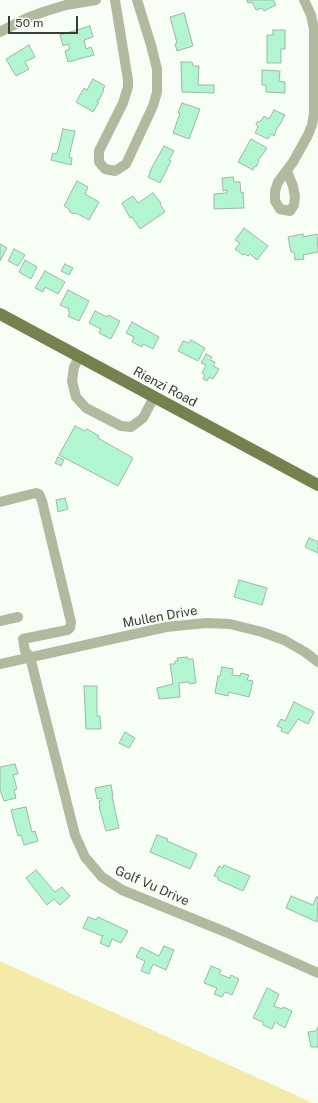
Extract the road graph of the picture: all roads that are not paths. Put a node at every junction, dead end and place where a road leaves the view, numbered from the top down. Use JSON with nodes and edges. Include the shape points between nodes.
{"nodes":[{"id":1,"x":96,"y":0,"type":"edge"},
{"id":2,"x":115,"y":0,"type":"edge"},
{"id":3,"x":137,"y":0,"type":"edge"},
{"id":4,"x":304,"y":0,"type":"edge"},
{"id":5,"x":0,"y":32,"type":"edge"},
{"id":6,"x":287,"y":171,"type":"dead end"},
{"id":7,"x":0,"y":314,"type":"edge"},
{"id":8,"x":79,"y":357,"type":"junction"},
{"id":9,"x":154,"y":397,"type":"junction"},
{"id":10,"x":318,"y":485,"type":"edge"},
{"id":11,"x":0,"y":502,"type":"edge"},
{"id":12,"x":18,"y":617,"type":"dead end"},
{"id":13,"x":0,"y":621,"type":"edge"},
{"id":14,"x":47,"y":634,"type":"junction"},
{"id":15,"x":51,"y":652,"type":"junction"},
{"id":16,"x":30,"y":657,"type":"junction"},
{"id":17,"x":318,"y":662,"type":"edge"},
{"id":18,"x":0,"y":664,"type":"edge"},
{"id":19,"x":318,"y":973,"type":"edge"}],
"edges":[{"from":1,"to":5,"type":"street","via":[[43,12]]},
{"from":2,"to":3,"type":"street","via":[[128,88],[99,151],[99,162],[105,169],[115,171],[126,164],[157,92],[157,69]]},
{"from":4,"to":6,"type":"street","via":[[314,29],[314,113],[310,130]]},
{"from":7,"to":8,"type":"main road","name":"Rienzi Road"},
{"from":8,"to":9,"type":"main road","name":"Rienzi Road"},
{"from":8,"to":9,"type":"street","via":[[72,381],[76,397],[86,408],[120,426],[131,427],[143,418]]},
{"from":9,"to":10,"type":"main road","name":"Rienzi Road"},
{"from":11,"to":14,"type":"street","via":[[36,493],[42,500],[70,622],[70,628],[67,630]]},
{"from":12,"to":13,"type":"street"},
{"from":14,"to":15,"type":"street"},
{"from":14,"to":16,"type":"street","name":"Golf Vu Drive","via":[[23,639],[25,651]]},
{"from":15,"to":16,"type":"street","name":"Mullen Drive"},
{"from":15,"to":17,"type":"street","name":"Mullen Drive","via":[[166,627],[215,623],[247,628],[284,640]]},
{"from":16,"to":18,"type":"street","name":"Mullen Drive"},
{"from":16,"to":19,"type":"street","name":"Golf Vu Drive","via":[[75,835],[82,852],[96,871],[122,890]]}]}
